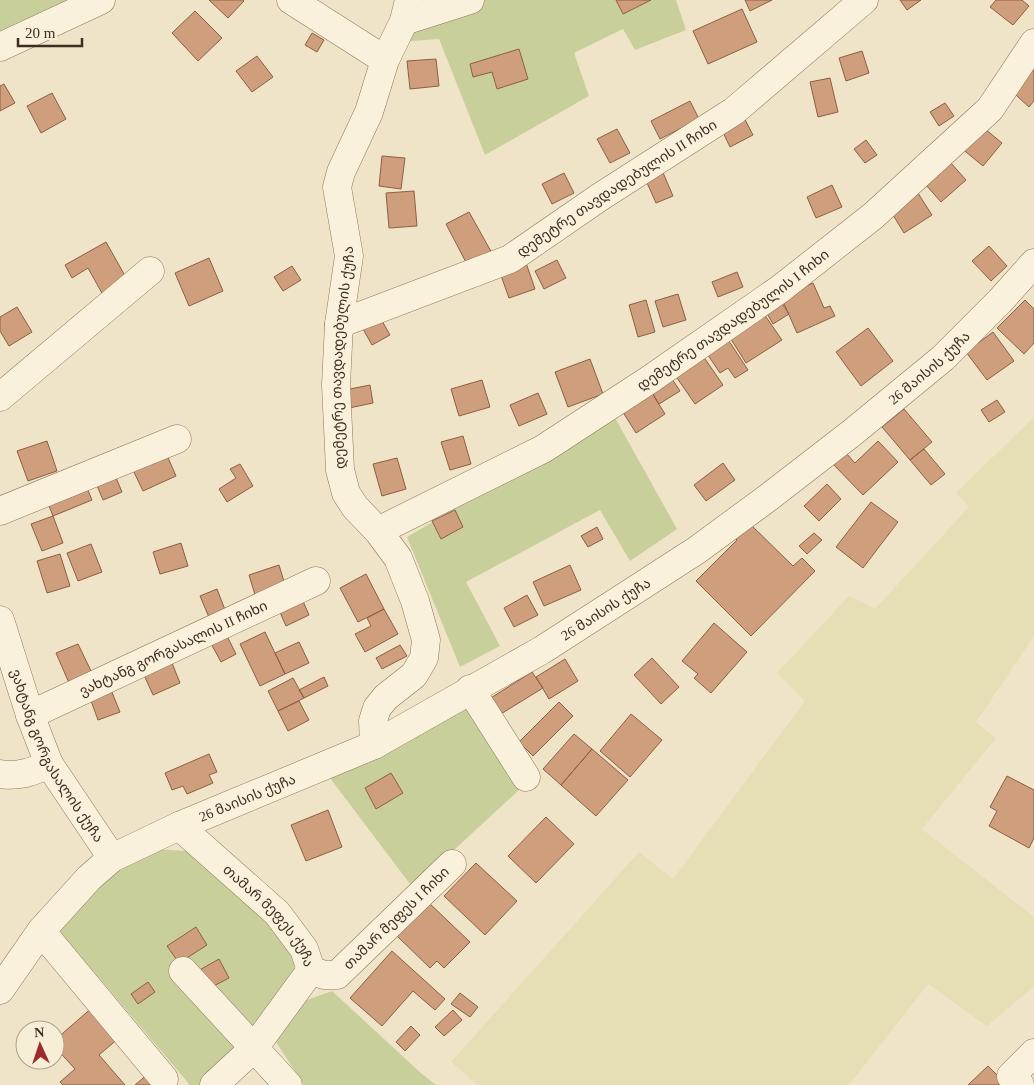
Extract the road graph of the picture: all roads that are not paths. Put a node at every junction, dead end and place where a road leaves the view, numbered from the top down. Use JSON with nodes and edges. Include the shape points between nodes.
{"nodes":[{"id":1,"x":101,"y":0,"type":"edge"},
{"id":2,"x":290,"y":0,"type":"edge"},
{"id":3,"x":470,"y":0,"type":"edge"},
{"id":4,"x":864,"y":0,"type":"edge"},
{"id":5,"x":406,"y":10,"type":"edge"},
{"id":6,"x":1034,"y":43,"type":"edge"},
{"id":7,"x":0,"y":47,"type":"edge"},
{"id":8,"x":385,"y":60,"type":"junction"},
{"id":9,"x":1034,"y":263,"type":"edge"},
{"id":10,"x":150,"y":271,"type":"dead end"},
{"id":11,"x":339,"y":324,"type":"junction"},
{"id":12,"x":0,"y":397,"type":"edge"},
{"id":13,"x":177,"y":439,"type":"dead end"},
{"id":14,"x":0,"y":512,"type":"edge"},
{"id":15,"x":378,"y":531,"type":"junction"},
{"id":16,"x":316,"y":581,"type":"dead end"},
{"id":17,"x":0,"y":620,"type":"edge"},
{"id":18,"x":470,"y":689,"type":"junction"},
{"id":19,"x":30,"y":715,"type":"junction"},
{"id":20,"x":374,"y":745,"type":"junction"},
{"id":21,"x":49,"y":764,"type":"junction"},
{"id":22,"x":0,"y":774,"type":"edge"},
{"id":23,"x":526,"y":777,"type":"dead end"},
{"id":24,"x":179,"y":826,"type":"junction"},
{"id":25,"x":112,"y":858,"type":"junction"},
{"id":26,"x":452,"y":864,"type":"dead end"},
{"id":27,"x":41,"y":931,"type":"junction"},
{"id":28,"x":311,"y":970,"type":"junction"},
{"id":29,"x":183,"y":971,"type":"dead end"},
{"id":30,"x":0,"y":990,"type":"edge"},
{"id":31,"x":254,"y":1048,"type":"junction"},
{"id":32,"x":1034,"y":1053,"type":"edge"},
{"id":33,"x":164,"y":1079,"type":"dead end"},
{"id":34,"x":1016,"y":1080,"type":"edge"},
{"id":35,"x":214,"y":1085,"type":"edge"},
{"id":36,"x":288,"y":1085,"type":"edge"}],
"edges":[{"from":1,"to":7,"type":"street"},
{"from":2,"to":8,"type":"street"},
{"from":3,"to":5,"type":"street"},
{"from":4,"to":11,"type":"street","name":"დემეტრე თავდადებულის II ჩიხი","via":[[734,111],[510,259]]},
{"from":5,"to":8,"type":"street","name":"დემეტრე თავდადებულის ქუჩა"},
{"from":6,"to":15,"type":"street","name":"დემეტრე თავდადებულის I ჩიხი","via":[[990,109],[873,216],[780,289],[543,449]]},
{"from":8,"to":11,"type":"street","name":"დემეტრე თავდადებულის ქუჩა","via":[[369,112],[337,187],[348,256]]},
{"from":9,"to":18,"type":"street","name":"26 მაისის ქუჩა","via":[[942,358],[770,497],[697,550],[542,650]]},
{"from":10,"to":12,"type":"street"},
{"from":11,"to":15,"type":"street","name":"დემეტრე თავდადებულის ქუჩა","via":[[336,385],[340,470],[346,493],[355,508]]},
{"from":13,"to":14,"type":"street"},
{"from":15,"to":20,"type":"street","name":"დემეტრე თავდადებულის ქუჩა","via":[[398,558],[426,640],[424,658],[414,675],[377,708],[373,721]]},
{"from":16,"to":19,"type":"street","name":"ვახტანგ გორგასალის II ჩიხი"},
{"from":17,"to":19,"type":"street","name":"ვახტანგ გორგასალის ქუჩა"},
{"from":18,"to":20,"type":"street","name":"26 მაისის ქუჩა"},
{"from":18,"to":23,"type":"street"},
{"from":19,"to":21,"type":"street","name":"ვახტანგ გორგასალის ქუჩა"},
{"from":20,"to":24,"type":"street","name":"26 მაისის ქუჩა"},
{"from":21,"to":22,"type":"street","via":[[27,774]]},
{"from":21,"to":25,"type":"street","name":"ვახტანგ გორგასალის ქუჩა"},
{"from":24,"to":25,"type":"street","name":"26 მაისის ქუჩა"},
{"from":24,"to":28,"type":"street","name":"თამარ მეფეს ქუჩა","via":[[277,913],[304,949]]},
{"from":25,"to":27,"type":"street","name":"26 მაისის ქუჩა","via":[[89,878]]},
{"from":26,"to":28,"type":"street","name":"თამარ მეფეს I ჩიხი","via":[[337,975]]},
{"from":27,"to":30,"type":"street","name":"26 მაისის ქუჩა"},
{"from":27,"to":33,"type":"street"},
{"from":28,"to":31,"type":"street","name":"თამარ მეფეს ქუჩა"},
{"from":29,"to":31,"type":"street"},
{"from":31,"to":35,"type":"street","name":"თამარ მეფეს ქუჩა"},
{"from":31,"to":36,"type":"street"},
{"from":32,"to":34,"type":"street"}]}
